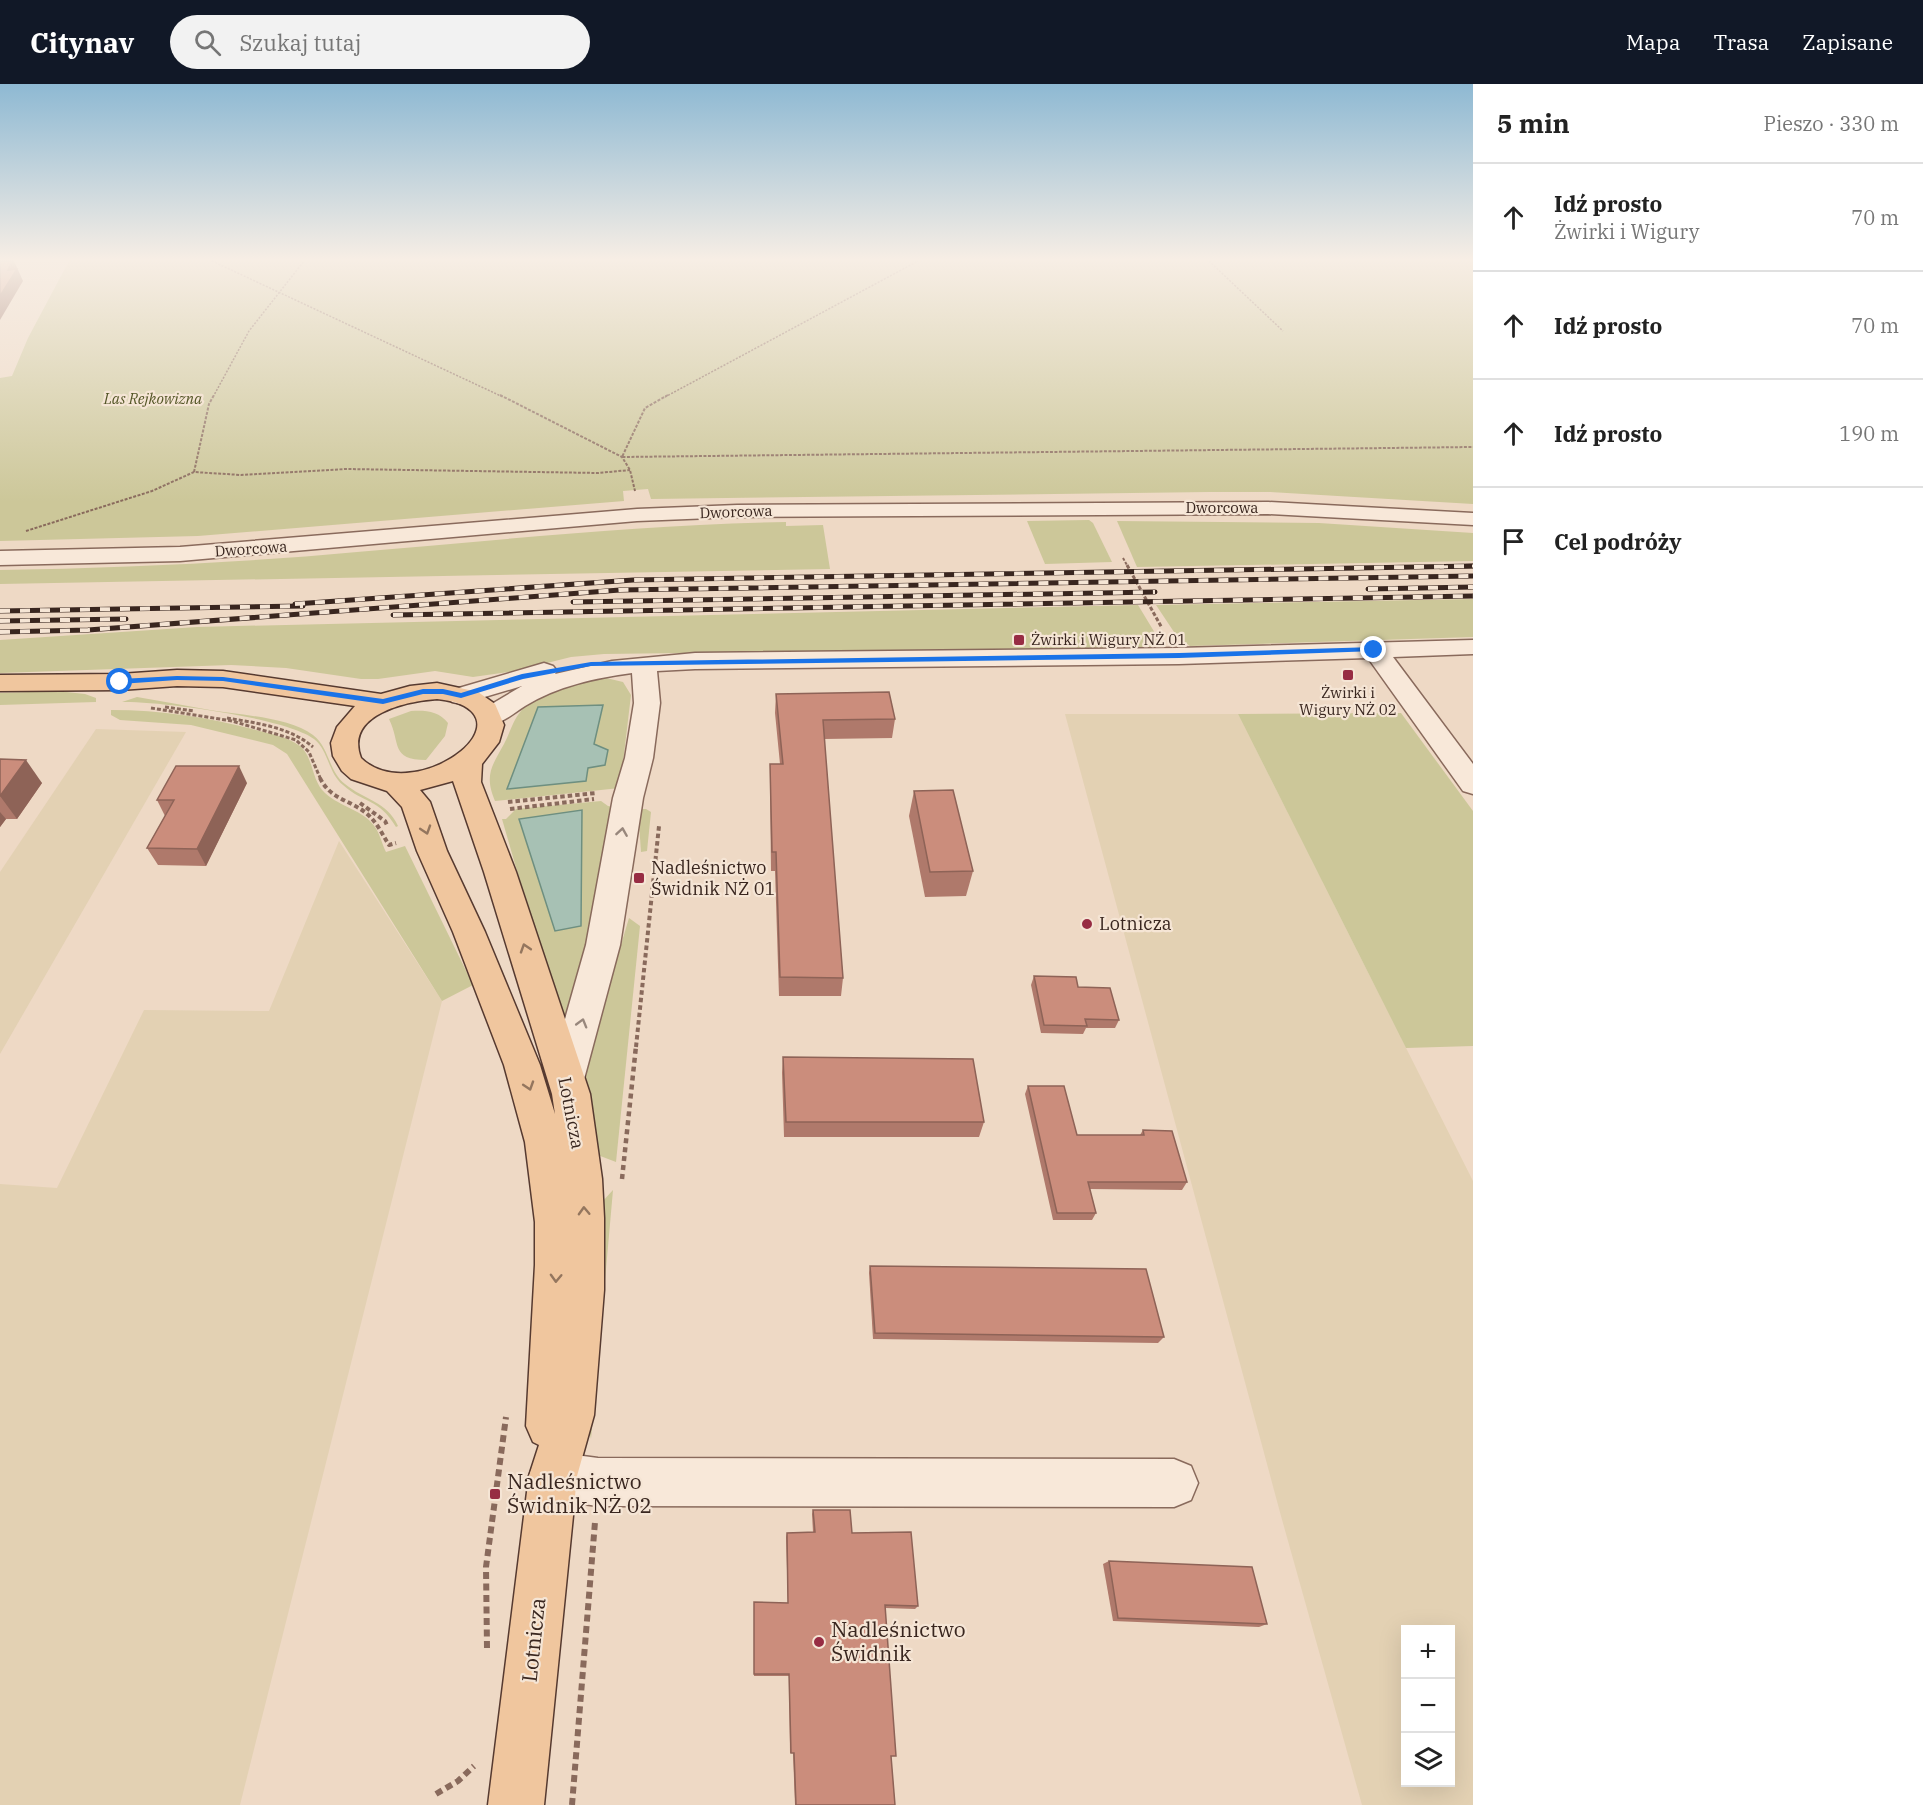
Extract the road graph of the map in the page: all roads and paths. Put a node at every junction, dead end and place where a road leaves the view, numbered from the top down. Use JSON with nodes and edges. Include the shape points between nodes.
{"nodes":[{"id":1,"x":243,"y":341,"type":"edge"},
{"id":2,"x":382,"y":341,"type":"edge"},
{"id":3,"x":769,"y":341,"type":"edge"},
{"id":4,"x":1473,"y":447,"type":"edge"},
{"id":5,"x":622,"y":457,"type":"junction"},
{"id":6,"x":630,"y":470,"type":"junction"},
{"id":7,"x":194,"y":472,"type":"junction"},
{"id":8,"x":637,"y":515,"type":"junction"},
{"id":9,"x":1473,"y":519,"type":"edge"},
{"id":10,"x":21,"y":532,"type":"dead end"},
{"id":11,"x":0,"y":558,"type":"edge"},
{"id":12,"x":1123,"y":558,"type":"dead end"},
{"id":13,"x":1162,"y":628,"type":"dead end"},
{"id":14,"x":1473,"y":646,"type":"edge"},
{"id":15,"x":1374,"y":650,"type":"junction"},
{"id":16,"x":644,"y":664,"type":"junction"},
{"id":17,"x":120,"y":682,"type":"junction"},
{"id":18,"x":0,"y":683,"type":"edge"},
{"id":19,"x":461,"y":696,"type":"junction"},
{"id":20,"x":383,"y":702,"type":"junction"},
{"id":21,"x":149,"y":707,"type":"dead end"},
{"id":22,"x":203,"y":713,"type":"dead end"},
{"id":23,"x":489,"y":717,"type":"junction"},
{"id":24,"x":349,"y":729,"type":"junction"},
{"id":25,"x":315,"y":750,"type":"dead end"},
{"id":26,"x":468,"y":763,"type":"junction"},
{"id":27,"x":394,"y":782,"type":"junction"},
{"id":28,"x":323,"y":784,"type":"dead end"},
{"id":29,"x":1473,"y":784,"type":"edge"},
{"id":30,"x":631,"y":789,"type":"junction"},
{"id":31,"x":479,"y":813,"type":"junction"},
{"id":32,"x":566,"y":1079,"type":"junction"},
{"id":33,"x":507,"y":1410,"type":"dead end"},
{"id":34,"x":553,"y":1476,"type":"junction"},
{"id":35,"x":1174,"y":1483,"type":"dead end"},
{"id":36,"x":488,"y":1652,"type":"dead end"},
{"id":37,"x":477,"y":1760,"type":"dead end"},
{"id":38,"x":436,"y":1794,"type":"dead end"},
{"id":39,"x":516,"y":1805,"type":"edge"}],
"edges":[{"from":1,"to":7,"type":"path","via":[[208,404]]},
{"from":2,"to":5,"type":"path"},
{"from":3,"to":5,"type":"path","via":[[645,408]]},
{"from":4,"to":5,"type":"path"},
{"from":5,"to":6,"type":"path"},
{"from":6,"to":7,"type":"path","via":[[346,469],[241,475]]},
{"from":6,"to":8,"type":"path"},
{"from":7,"to":10,"type":"path","via":[[152,491]]},
{"from":8,"to":9,"type":"street","name":"Dworcowa","via":[[837,509],[1268,508]]},
{"from":8,"to":11,"type":"street","name":"Dworcowa","via":[[169,555]]},
{"from":12,"to":13,"type":"path"},
{"from":14,"to":15,"type":"street"},
{"from":15,"to":16,"type":"street"},
{"from":15,"to":29,"type":"street"},
{"from":16,"to":19,"type":"street","via":[[564,667]]},
{"from":16,"to":23,"type":"street","via":[[556,682]]},
{"from":16,"to":30,"type":"street","via":[[647,703]]},
{"from":17,"to":18,"type":"main road"},
{"from":17,"to":20,"type":"main road","via":[[223,679]]},
{"from":17,"to":24,"type":"main road","via":[[286,707],[332,719]]},
{"from":19,"to":20,"type":"main road","via":[[423,692]]},
{"from":19,"to":23,"type":"main road"},
{"from":20,"to":24,"type":"main road","via":[[363,714]]},
{"from":21,"to":28,"type":"path","via":[[232,721],[296,740],[309,752]]},
{"from":22,"to":25,"type":"path","via":[[292,734],[309,742]]},
{"from":23,"to":26,"type":"main road","via":[[488,740]]},
{"from":24,"to":27,"type":"main road","via":[[344,747],[351,764],[369,776]]},
{"from":26,"to":27,"type":"main road","via":[[438,777]]},
{"from":26,"to":31,"type":"main road","name":"Lotnicza","via":[[467,782]]},
{"from":27,"to":34,"type":"main road","name":"Lotnicza","one_way":true,"via":[[419,811],[513,1040],[544,1142],[555,1222],[554,1352],[548,1419]]},
{"from":30,"to":31,"type":"path","via":[[601,798]]},
{"from":30,"to":31,"type":"path","via":[[506,802]]},
{"from":32,"to":30,"type":"street","one_way":true,"via":[[603,945]]},
{"from":32,"to":31,"type":"main road","name":"Lotnicza","one_way":true},
{"from":34,"to":32,"type":"main road","name":"Lotnicza","one_way":true,"via":[[571,1415],[583,1290],[582,1179]]},
{"from":33,"to":36,"type":"path","via":[[486,1568]]},
{"from":34,"to":35,"type":"street","via":[[598,1482]]},
{"from":34,"to":39,"type":"main road","name":"Lotnicza"},
{"from":37,"to":38,"type":"path","via":[[458,1781]]}]}
